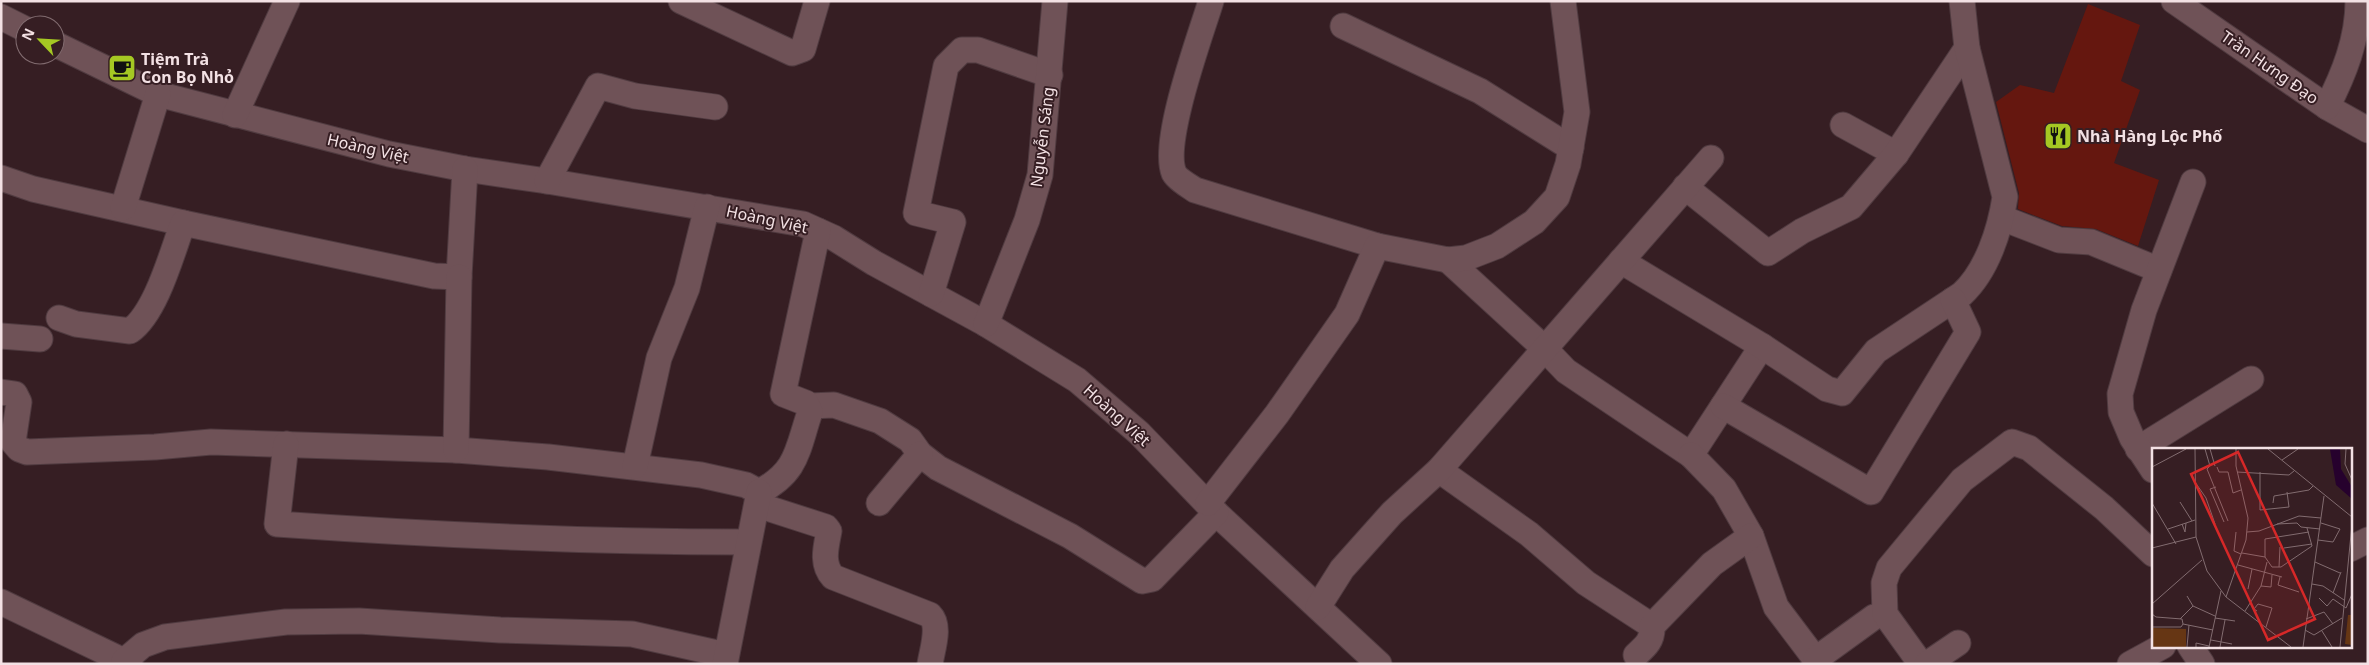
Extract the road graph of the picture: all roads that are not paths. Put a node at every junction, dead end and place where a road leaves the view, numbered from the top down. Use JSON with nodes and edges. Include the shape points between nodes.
{"nodes":[{"id":1,"x":287,"y":1,"type":"edge"},
{"id":2,"x":817,"y":1,"type":"edge"},
{"id":3,"x":1055,"y":1,"type":"edge"},
{"id":4,"x":1211,"y":1,"type":"edge"},
{"id":5,"x":1563,"y":1,"type":"edge"},
{"id":6,"x":1962,"y":1,"type":"edge"},
{"id":7,"x":2174,"y":1,"type":"edge"},
{"id":8,"x":2358,"y":1,"type":"edge"},
{"id":9,"x":689,"y":3,"type":"edge"},
{"id":10,"x":1,"y":17,"type":"edge"},
{"id":11,"x":15,"y":24,"type":"edge"},
{"id":12,"x":1343,"y":26,"type":"dead end"},
{"id":13,"x":1967,"y":48,"type":"junction"},
{"id":14,"x":65,"y":49,"type":"edge"},
{"id":15,"x":1050,"y":75,"type":"junction"},
{"id":16,"x":158,"y":94,"type":"junction"},
{"id":17,"x":715,"y":107,"type":"dead end"},
{"id":18,"x":2327,"y":107,"type":"junction"},
{"id":19,"x":235,"y":115,"type":"junction"},
{"id":20,"x":1843,"y":125,"type":"dead end"},
{"id":21,"x":2368,"y":130,"type":"edge"},
{"id":22,"x":1571,"y":148,"type":"junction"},
{"id":23,"x":1896,"y":154,"type":"junction"},
{"id":24,"x":1711,"y":158,"type":"dead end"},
{"id":25,"x":465,"y":169,"type":"junction"},
{"id":26,"x":1,"y":178,"type":"edge"},
{"id":27,"x":547,"y":180,"type":"junction"},
{"id":28,"x":2193,"y":182,"type":"dead end"},
{"id":29,"x":1685,"y":187,"type":"junction"},
{"id":30,"x":706,"y":207,"type":"junction"},
{"id":31,"x":123,"y":208,"type":"junction"},
{"id":32,"x":2002,"y":218,"type":"junction"},
{"id":33,"x":183,"y":223,"type":"junction"},
{"id":34,"x":818,"y":231,"type":"junction"},
{"id":35,"x":1377,"y":246,"type":"junction"},
{"id":36,"x":1448,"y":260,"type":"junction"},
{"id":37,"x":1621,"y":261,"type":"junction"},
{"id":38,"x":2160,"y":270,"type":"junction"},
{"id":39,"x":459,"y":277,"type":"junction"},
{"id":40,"x":931,"y":294,"type":"junction"},
{"id":41,"x":1953,"y":300,"type":"junction"},
{"id":42,"x":59,"y":318,"type":"dead end"},
{"id":43,"x":986,"y":324,"type":"junction"},
{"id":44,"x":1,"y":336,"type":"edge"},
{"id":45,"x":40,"y":339,"type":"dead end"},
{"id":46,"x":1762,"y":346,"type":"junction"},
{"id":47,"x":1544,"y":348,"type":"junction"},
{"id":48,"x":2251,"y":379,"type":"dead end"},
{"id":49,"x":1,"y":392,"type":"edge"},
{"id":50,"x":809,"y":406,"type":"junction"},
{"id":51,"x":1723,"y":406,"type":"junction"},
{"id":52,"x":286,"y":444,"type":"junction"},
{"id":53,"x":2138,"y":449,"type":"junction"},
{"id":54,"x":456,"y":450,"type":"junction"},
{"id":55,"x":920,"y":454,"type":"junction"},
{"id":56,"x":1691,"y":455,"type":"junction"},
{"id":57,"x":635,"y":466,"type":"junction"},
{"id":58,"x":2152,"y":469,"type":"edge"},
{"id":59,"x":1439,"y":470,"type":"junction"},
{"id":60,"x":758,"y":498,"type":"junction"},
{"id":61,"x":879,"y":503,"type":"dead end"},
{"id":62,"x":1212,"y":508,"type":"junction"},
{"id":63,"x":1751,"y":536,"type":"junction"},
{"id":64,"x":2368,"y":540,"type":"edge"},
{"id":65,"x":748,"y":542,"type":"junction"},
{"id":66,"x":2352,"y":547,"type":"edge"},
{"id":67,"x":2152,"y":553,"type":"edge"},
{"id":68,"x":1,"y":602,"type":"edge"},
{"id":69,"x":1318,"y":607,"type":"junction"},
{"id":70,"x":1885,"y":614,"type":"junction"},
{"id":71,"x":1652,"y":626,"type":"junction"},
{"id":72,"x":1958,"y":643,"type":"dead end"},
{"id":73,"x":2160,"y":648,"type":"edge"},
{"id":74,"x":2191,"y":648,"type":"edge"},
{"id":75,"x":1636,"y":655,"type":"dead end"},
{"id":76,"x":725,"y":659,"type":"edge"},
{"id":77,"x":1813,"y":660,"type":"edge"},
{"id":78,"x":121,"y":661,"type":"edge"},
{"id":79,"x":930,"y":664,"type":"edge"},
{"id":80,"x":1379,"y":664,"type":"edge"},
{"id":81,"x":1921,"y":664,"type":"edge"},
{"id":82,"x":1927,"y":664,"type":"edge"},
{"id":83,"x":2130,"y":664,"type":"edge"},
{"id":84,"x":2202,"y":664,"type":"edge"}],
"edges":[{"from":1,"to":19,"type":"street"},
{"from":2,"to":9,"type":"street","via":[[802,49],[792,53]]},
{"from":3,"to":15,"type":"street","name":"Nguyễn Sáng"},
{"from":4,"to":35,"type":"street","via":[[1174,128],[1170,152],[1175,174],[1195,190]]},
{"from":5,"to":22,"type":"street","via":[[1577,112]]},
{"from":6,"to":13,"type":"street"},
{"from":7,"to":18,"type":"street","name":"Trần Hưng Đạo"},
{"from":8,"to":18,"type":"street","via":[[2353,41],[2343,76]]},
{"from":10,"to":11,"type":"street"},
{"from":12,"to":22,"type":"street","via":[[1480,91]]},
{"from":13,"to":23,"type":"street"},
{"from":13,"to":32,"type":"street","via":[[2005,198]]},
{"from":14,"to":16,"type":"street","name":"Hoàng Việt"},
{"from":15,"to":40,"type":"street","via":[[978,50],[962,50],[946,66],[916,213],[953,222]]},
{"from":15,"to":43,"type":"street","name":"Nguyễn Sáng","via":[[1040,175],[1027,220]]},
{"from":16,"to":19,"type":"street","name":"Hoàng Việt"},
{"from":16,"to":31,"type":"street"},
{"from":17,"to":27,"type":"street","via":[[635,96],[598,86]]},
{"from":18,"to":21,"type":"street","name":"Trần Hưng Đạo"},
{"from":19,"to":25,"type":"street","name":"Hoàng Việt","via":[[389,154]]},
{"from":20,"to":23,"type":"street"},
{"from":22,"to":36,"type":"street","via":[[1558,197],[1534,222],[1480,254]]},
{"from":23,"to":29,"type":"street","via":[[1851,207],[1802,231],[1768,253]]},
{"from":24,"to":29,"type":"street"},
{"from":25,"to":27,"type":"street","name":"Hoàng Việt"},
{"from":25,"to":39,"type":"street"},
{"from":26,"to":31,"type":"street","via":[[33,190]]},
{"from":27,"to":30,"type":"street","name":"Hoàng Việt"},
{"from":28,"to":38,"type":"street"},
{"from":29,"to":37,"type":"street"},
{"from":30,"to":34,"type":"street","name":"Hoàng Việt","via":[[803,224]]},
{"from":30,"to":57,"type":"street","via":[[688,288],[660,358]]},
{"from":31,"to":33,"type":"street"},
{"from":32,"to":38,"type":"street","via":[[2059,240],[2091,242]]},
{"from":32,"to":41,"type":"street","via":[[1976,277],[1970,287]]},
{"from":33,"to":39,"type":"street","via":[[434,276]]},
{"from":33,"to":42,"type":"street","via":[[149,311],[134,328],[130,331],[76,324]]},
{"from":34,"to":40,"type":"street","name":"Hoàng Việt"},
{"from":34,"to":50,"type":"street","via":[[783,394]]},
{"from":35,"to":36,"type":"street"},
{"from":35,"to":62,"type":"street","via":[[1347,314]]},
{"from":36,"to":47,"type":"street"},
{"from":37,"to":46,"type":"street"},
{"from":37,"to":47,"type":"street"},
{"from":38,"to":53,"type":"street","via":[[2144,310],[2120,394],[2121,412]]},
{"from":39,"to":54,"type":"street"},
{"from":40,"to":43,"type":"street","name":"Hoàng Việt"},
{"from":41,"to":46,"type":"street","via":[[1876,351],[1842,393],[1827,390]]},
{"from":41,"to":51,"type":"street","via":[[1968,332],[1871,492]]},
{"from":43,"to":62,"type":"street","name":"Hoàng Việt","via":[[1077,380],[1139,433]]},
{"from":44,"to":45,"type":"street"},
{"from":46,"to":51,"type":"street"},
{"from":47,"to":56,"type":"street","via":[[1566,371]]},
{"from":47,"to":59,"type":"street"},
{"from":48,"to":53,"type":"street"},
{"from":49,"to":52,"type":"street","via":[[15,394],[18,398],[13,442],[27,452],[155,448],[210,442]]},
{"from":50,"to":55,"type":"street","via":[[834,405],[880,421],[910,440]]},
{"from":50,"to":60,"type":"street","via":[[810,412],[792,465]]},
{"from":51,"to":56,"type":"street"},
{"from":52,"to":54,"type":"street"},
{"from":52,"to":65,"type":"street","via":[[277,524],[443,536]]},
{"from":53,"to":58,"type":"street"},
{"from":54,"to":57,"type":"street"},
{"from":55,"to":61,"type":"street"},
{"from":55,"to":62,"type":"street","via":[[938,468],[1070,536],[1142,581],[1152,579]]},
{"from":56,"to":63,"type":"street","via":[[1724,489]]},
{"from":57,"to":60,"type":"street","via":[[746,485]]},
{"from":59,"to":69,"type":"street","via":[[1392,513],[1342,569]]},
{"from":59,"to":71,"type":"street","via":[[1529,534],[1586,583]]},
{"from":60,"to":65,"type":"street"},
{"from":60,"to":79,"type":"street","via":[[826,527],[829,531],[825,560],[827,571],[833,577],[930,614],[936,625]]},
{"from":62,"to":69,"type":"street","name":"Hoàng Việt"},
{"from":63,"to":71,"type":"street","via":[[1712,564]]},
{"from":63,"to":77,"type":"street","via":[[1776,607]]},
{"from":64,"to":66,"type":"street"},
{"from":65,"to":76,"type":"street"},
{"from":67,"to":70,"type":"street","via":[[2104,508],[2029,448],[2012,442],[1962,480],[1889,568],[1884,583]]},
{"from":68,"to":78,"type":"street"},
{"from":69,"to":80,"type":"street","name":"Hoàng Việt"},
{"from":70,"to":77,"type":"street","via":[[1874,617]]},
{"from":70,"to":81,"type":"street"},
{"from":71,"to":75,"type":"street","via":[[1653,633],[1648,643]]},
{"from":72,"to":82,"type":"street"},
{"from":73,"to":83,"type":"street"},
{"from":74,"to":84,"type":"street"},
{"from":76,"to":78,"type":"street","via":[[632,634],[350,621],[286,622],[165,638],[144,645]]}]}
